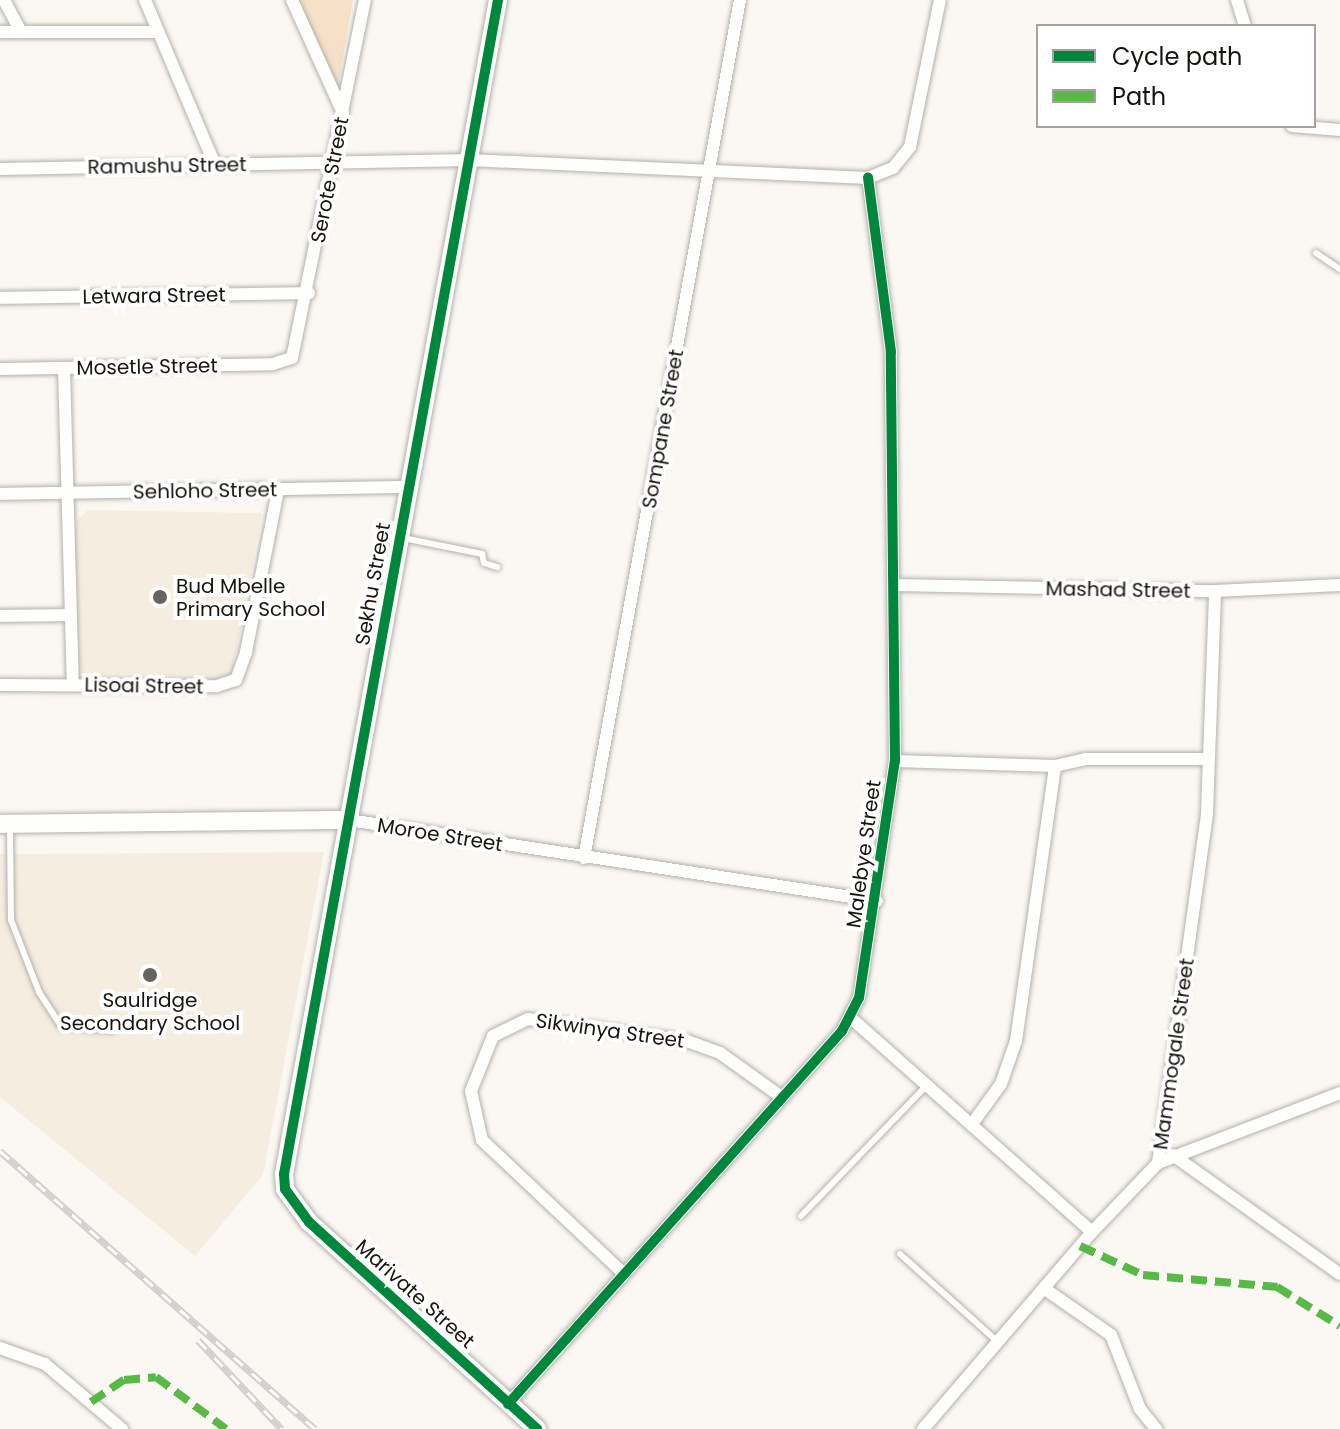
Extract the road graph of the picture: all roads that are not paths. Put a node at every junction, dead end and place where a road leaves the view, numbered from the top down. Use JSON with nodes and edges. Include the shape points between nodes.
{"nodes":[{"id":1,"x":4,"y":0,"type":"edge"},
{"id":2,"x":145,"y":0,"type":"edge"},
{"id":3,"x":292,"y":0,"type":"edge"},
{"id":4,"x":365,"y":0,"type":"edge"},
{"id":5,"x":498,"y":0,"type":"edge"},
{"id":6,"x":740,"y":0,"type":"edge"},
{"id":7,"x":940,"y":0,"type":"edge"},
{"id":8,"x":1237,"y":0,"type":"edge"},
{"id":9,"x":1244,"y":24,"type":"edge"},
{"id":10,"x":0,"y":32,"type":"edge"},
{"id":11,"x":21,"y":32,"type":"junction"},
{"id":12,"x":158,"y":32,"type":"junction"},
{"id":13,"x":343,"y":113,"type":"junction"},
{"id":14,"x":1316,"y":128,"type":"edge"},
{"id":15,"x":1340,"y":130,"type":"edge"},
{"id":16,"x":469,"y":160,"type":"junction"},
{"id":17,"x":334,"y":163,"type":"junction"},
{"id":18,"x":215,"y":165,"type":"junction"},
{"id":19,"x":0,"y":169,"type":"edge"},
{"id":20,"x":710,"y":170,"type":"junction"},
{"id":21,"x":868,"y":178,"type":"junction"},
{"id":22,"x":1316,"y":253,"type":"dead end"},
{"id":23,"x":1340,"y":269,"type":"edge"},
{"id":24,"x":309,"y":293,"type":"junction"},
{"id":25,"x":0,"y":298,"type":"edge"},
{"id":26,"x":292,"y":358,"type":"joint"},
{"id":27,"x":64,"y":368,"type":"junction"},
{"id":28,"x":0,"y":369,"type":"edge"},
{"id":29,"x":409,"y":487,"type":"junction"},
{"id":30,"x":278,"y":491,"type":"junction"},
{"id":31,"x":66,"y":493,"type":"junction"},
{"id":32,"x":0,"y":494,"type":"edge"},
{"id":33,"x":400,"y":537,"type":"junction"},
{"id":34,"x":497,"y":567,"type":"dead end"},
{"id":35,"x":895,"y":585,"type":"junction"},
{"id":36,"x":1340,"y":585,"type":"edge"},
{"id":37,"x":1215,"y":591,"type":"junction"},
{"id":38,"x":70,"y":615,"type":"junction"},
{"id":39,"x":0,"y":616,"type":"edge"},
{"id":40,"x":0,"y":685,"type":"edge"},
{"id":41,"x":73,"y":685,"type":"junction"},
{"id":42,"x":1209,"y":759,"type":"junction"},
{"id":43,"x":895,"y":761,"type":"junction"},
{"id":44,"x":1055,"y":766,"type":"junction"},
{"id":45,"x":349,"y":820,"type":"junction"},
{"id":46,"x":5,"y":824,"type":"edge"},
{"id":47,"x":584,"y":858,"type":"junction"},
{"id":48,"x":877,"y":901,"type":"junction"},
{"id":49,"x":851,"y":1018,"type":"junction"},
{"id":50,"x":111,"y":1030,"type":"dead end"},
{"id":51,"x":927,"y":1085,"type":"junction"},
{"id":52,"x":1340,"y":1093,"type":"edge"},
{"id":53,"x":780,"y":1096,"type":"junction"},
{"id":54,"x":972,"y":1124,"type":"junction"},
{"id":55,"x":1173,"y":1155,"type":"junction"},
{"id":56,"x":1158,"y":1163,"type":"junction"},
{"id":57,"x":284,"y":1174,"type":"joint"},
{"id":58,"x":801,"y":1216,"type":"dead end"},
{"id":59,"x":1092,"y":1232,"type":"junction"},
{"id":60,"x":900,"y":1254,"type":"dead end"},
{"id":61,"x":623,"y":1273,"type":"junction"},
{"id":62,"x":1340,"y":1274,"type":"edge"},
{"id":63,"x":1045,"y":1289,"type":"junction"},
{"id":64,"x":998,"y":1342,"type":"junction"},
{"id":65,"x":0,"y":1348,"type":"edge"},
{"id":66,"x":508,"y":1404,"type":"junction"},
{"id":67,"x":122,"y":1429,"type":"edge"},
{"id":68,"x":537,"y":1429,"type":"edge"},
{"id":69,"x":923,"y":1429,"type":"edge"},
{"id":70,"x":1156,"y":1429,"type":"edge"}],
"edges":[{"from":1,"to":11,"type":"street"},
{"from":2,"to":12,"type":"street"},
{"from":3,"to":13,"type":"street"},
{"from":4,"to":13,"type":"street","name":"Serote Street"},
{"from":5,"to":16,"type":"street","name":"Sekhu Street"},
{"from":6,"to":20,"type":"street","name":"Sompane Street"},
{"from":7,"to":21,"type":"street","via":[[910,147],[893,168]]},
{"from":8,"to":9,"type":"street"},
{"from":10,"to":11,"type":"street"},
{"from":11,"to":12,"type":"street"},
{"from":12,"to":18,"type":"street"},
{"from":13,"to":17,"type":"street","name":"Serote Street"},
{"from":14,"to":15,"type":"street"},
{"from":16,"to":17,"type":"street","name":"Ramushu Street"},
{"from":16,"to":20,"type":"street","name":"Ramushu Street"},
{"from":16,"to":29,"type":"street","name":"Sekhu Street"},
{"from":17,"to":18,"type":"street","name":"Ramushu Street"},
{"from":17,"to":24,"type":"street","name":"Serote Street"},
{"from":18,"to":19,"type":"street","name":"Ramushu Street"},
{"from":20,"to":21,"type":"street","name":"Ramushu Street"},
{"from":20,"to":47,"type":"street","name":"Sompane Street"},
{"from":21,"to":35,"type":"street","name":"Malebye Street","via":[[891,352]]},
{"from":22,"to":23,"type":"lane"},
{"from":24,"to":25,"type":"street","name":"Letwara Street"},
{"from":24,"to":26,"type":"street","name":"Serote Street"},
{"from":26,"to":27,"type":"street","name":"Mosetle Street","via":[[273,364]]},
{"from":27,"to":28,"type":"street","name":"Mosetle Street"},
{"from":27,"to":31,"type":"street"},
{"from":29,"to":30,"type":"street","name":"Sehloho Street"},
{"from":29,"to":33,"type":"street","name":"Sekhu Street"},
{"from":30,"to":31,"type":"street","name":"Sehloho Street"},
{"from":30,"to":41,"type":"street","name":"Lisoai Street","via":[[236,680],[217,686]]},
{"from":31,"to":32,"type":"street","name":"Sehloho Street"},
{"from":31,"to":38,"type":"street"},
{"from":33,"to":34,"type":"lane","via":[[482,554],[484,563]]},
{"from":33,"to":45,"type":"street","name":"Sekhu Street"},
{"from":35,"to":37,"type":"street","name":"Mashad Street"},
{"from":35,"to":43,"type":"street","name":"Malebye Street"},
{"from":36,"to":37,"type":"street","name":"Mashad Street"},
{"from":37,"to":42,"type":"street","name":"Mammogale Street"},
{"from":38,"to":39,"type":"street"},
{"from":38,"to":41,"type":"street"},
{"from":40,"to":41,"type":"street","name":"Lisoai Street"},
{"from":42,"to":44,"type":"street","via":[[1086,759]]},
{"from":42,"to":56,"type":"street","name":"Mammogale Street","via":[[1207,813]]},
{"from":43,"to":44,"type":"street"},
{"from":43,"to":48,"type":"street","name":"Malebye Street"},
{"from":44,"to":54,"type":"street","via":[[1016,1041],[1001,1084]]},
{"from":45,"to":46,"type":"street","name":"Moroe Street"},
{"from":45,"to":47,"type":"street","name":"Moroe Street"},
{"from":45,"to":57,"type":"street","name":"Sekhu Street"},
{"from":46,"to":50,"type":"lane","via":[[11,920],[39,992],[61,1026]]},
{"from":47,"to":48,"type":"street","name":"Moroe Street"},
{"from":48,"to":49,"type":"street","name":"Malebye Street"},
{"from":49,"to":51,"type":"street"},
{"from":49,"to":53,"type":"street","name":"Malebye Street"},
{"from":51,"to":54,"type":"street"},
{"from":51,"to":58,"type":"lane"},
{"from":52,"to":55,"type":"street"},
{"from":53,"to":61,"type":"street","name":"Malebye Street"},
{"from":53,"to":61,"type":"street","name":"Sikwinya Street","via":[[720,1053],[687,1041],[528,1019],[493,1036],[471,1091],[475,1127],[492,1153]]},
{"from":54,"to":59,"type":"street"},
{"from":55,"to":56,"type":"street"},
{"from":55,"to":62,"type":"street"},
{"from":56,"to":59,"type":"street","name":"Mammogale Street"},
{"from":57,"to":66,"type":"street","name":"Marivate Street","via":[[285,1189],[309,1222]]},
{"from":59,"to":63,"type":"street","name":"Mammogale Street"},
{"from":60,"to":64,"type":"lane"},
{"from":61,"to":66,"type":"street","name":"Malebye Street"},
{"from":63,"to":64,"type":"street","name":"Mammogale Street"},
{"from":63,"to":70,"type":"street","via":[[1111,1335],[1140,1409]]},
{"from":64,"to":69,"type":"street","name":"Mammogale Street"},
{"from":65,"to":67,"type":"street","via":[[45,1364]]},
{"from":66,"to":68,"type":"street","name":"Marivate Street"}]}
